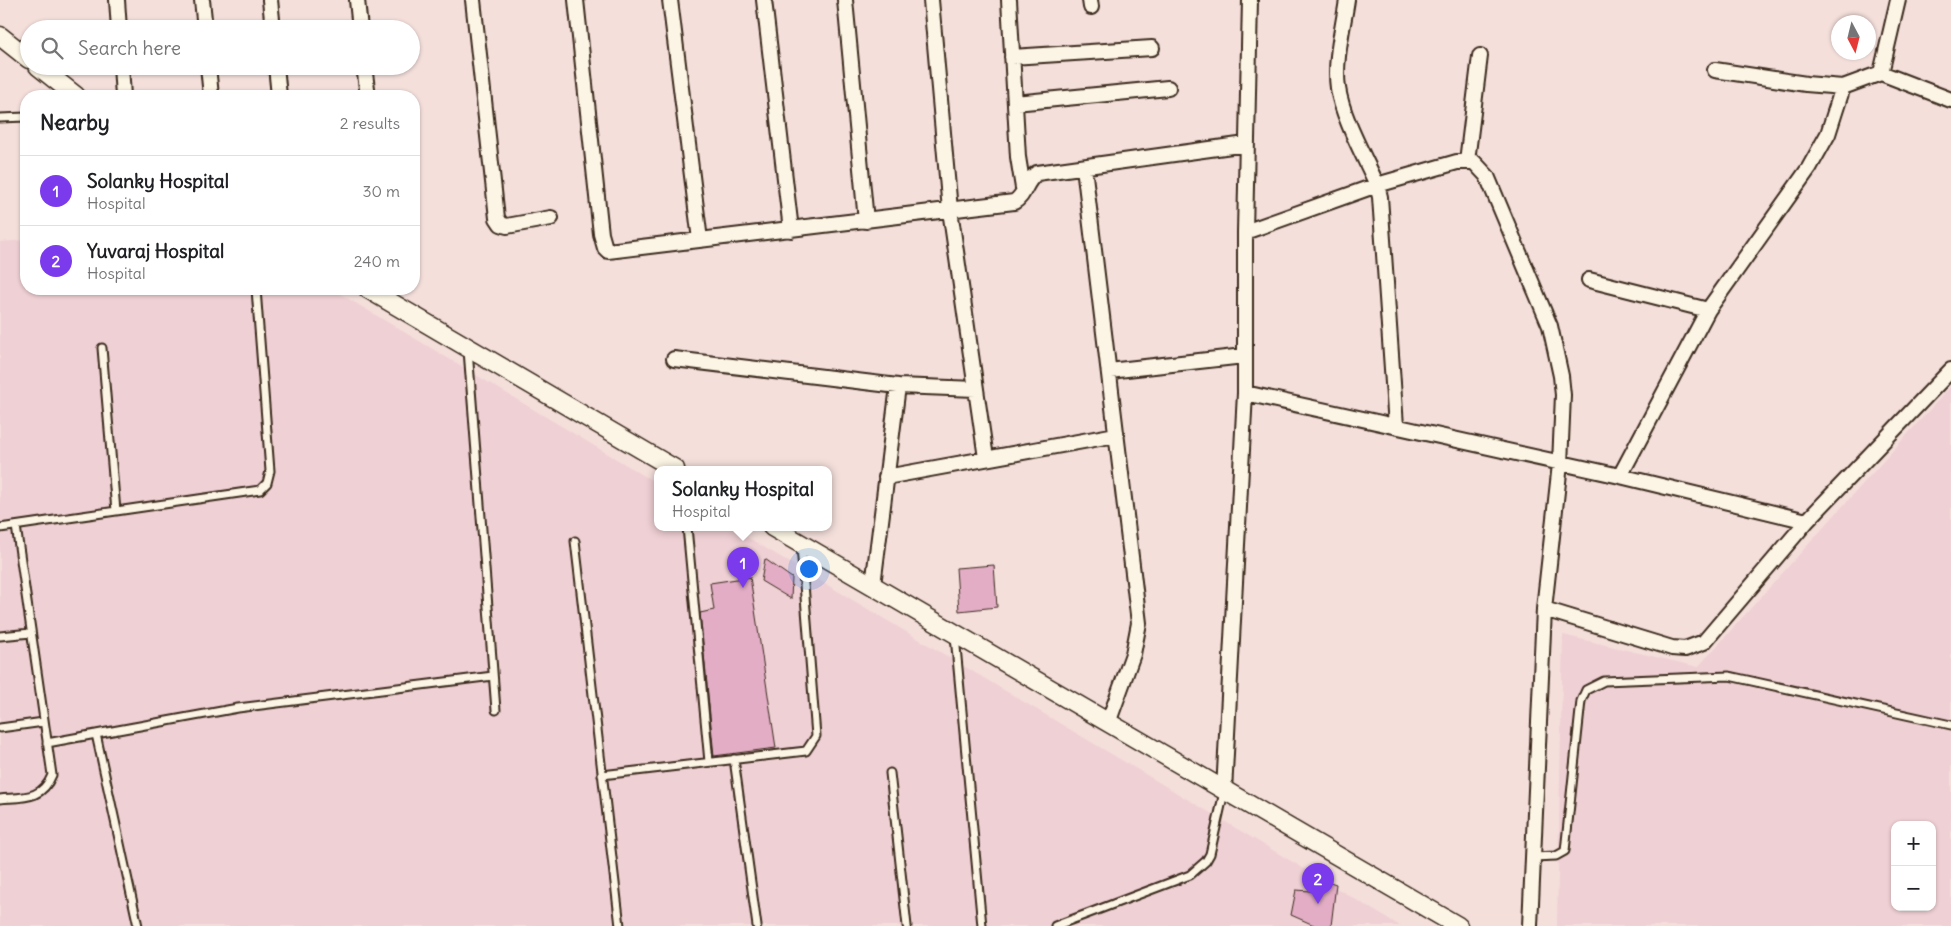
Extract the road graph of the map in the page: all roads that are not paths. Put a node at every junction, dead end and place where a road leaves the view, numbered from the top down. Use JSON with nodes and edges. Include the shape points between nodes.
{"nodes":[{"id":1,"x":117,"y":0,"type":"edge"},
{"id":2,"x":202,"y":0,"type":"edge"},
{"id":3,"x":270,"y":0,"type":"edge"},
{"id":4,"x":357,"y":0,"type":"edge"},
{"id":5,"x":473,"y":0,"type":"edge"},
{"id":6,"x":576,"y":0,"type":"edge"},
{"id":7,"x":670,"y":0,"type":"edge"},
{"id":8,"x":764,"y":0,"type":"edge"},
{"id":9,"x":845,"y":0,"type":"edge"},
{"id":10,"x":931,"y":0,"type":"edge"},
{"id":11,"x":1009,"y":0,"type":"edge"},
{"id":12,"x":1250,"y":0,"type":"edge"},
{"id":13,"x":1347,"y":0,"type":"edge"},
{"id":14,"x":1898,"y":0,"type":"edge"},
{"id":15,"x":118,"y":20,"type":"edge"},
{"id":16,"x":204,"y":20,"type":"edge"},
{"id":17,"x":272,"y":20,"type":"edge"},
{"id":18,"x":359,"y":20,"type":"edge"},
{"id":19,"x":0,"y":36,"type":"edge"},
{"id":20,"x":1152,"y":48,"type":"dead end"},
{"id":21,"x":20,"y":52,"type":"edge"},
{"id":22,"x":1480,"y":56,"type":"dead end"},
{"id":23,"x":1012,"y":57,"type":"junction"},
{"id":24,"x":1715,"y":70,"type":"dead end"},
{"id":25,"x":1881,"y":73,"type":"junction"},
{"id":26,"x":48,"y":75,"type":"edge"},
{"id":27,"x":122,"y":75,"type":"edge"},
{"id":28,"x":209,"y":75,"type":"edge"},
{"id":29,"x":277,"y":75,"type":"edge"},
{"id":30,"x":365,"y":75,"type":"edge"},
{"id":31,"x":1843,"y":87,"type":"junction"},
{"id":32,"x":1168,"y":88,"type":"dead end"},
{"id":33,"x":65,"y":90,"type":"edge"},
{"id":34,"x":123,"y":90,"type":"edge"},
{"id":35,"x":210,"y":90,"type":"edge"},
{"id":36,"x":278,"y":90,"type":"edge"},
{"id":37,"x":367,"y":90,"type":"edge"},
{"id":38,"x":1951,"y":100,"type":"edge"},
{"id":39,"x":1015,"y":103,"type":"junction"},
{"id":40,"x":20,"y":117,"type":"edge"},
{"id":41,"x":0,"y":118,"type":"edge"},
{"id":42,"x":1246,"y":144,"type":"junction"},
{"id":43,"x":1467,"y":161,"type":"junction"},
{"id":44,"x":1084,"y":167,"type":"junction"},
{"id":45,"x":1377,"y":185,"type":"junction"},
{"id":46,"x":1024,"y":188,"type":"junction"},
{"id":47,"x":950,"y":210,"type":"junction"},
{"id":48,"x":551,"y":218,"type":"dead end"},
{"id":49,"x":866,"y":220,"type":"junction"},
{"id":50,"x":791,"y":230,"type":"junction"},
{"id":51,"x":1245,"y":232,"type":"junction"},
{"id":52,"x":700,"y":240,"type":"junction"},
{"id":53,"x":1589,"y":280,"type":"dead end"},
{"id":54,"x":256,"y":295,"type":"edge"},
{"id":55,"x":378,"y":295,"type":"edge"},
{"id":56,"x":1708,"y":310,"type":"junction"},
{"id":57,"x":468,"y":347,"type":"junction"},
{"id":58,"x":102,"y":348,"type":"dead end"},
{"id":59,"x":1244,"y":356,"type":"junction"},
{"id":60,"x":674,"y":358,"type":"dead end"},
{"id":61,"x":1951,"y":370,"type":"edge"},
{"id":62,"x":1108,"y":371,"type":"junction"},
{"id":63,"x":898,"y":386,"type":"junction"},
{"id":64,"x":976,"y":389,"type":"junction"},
{"id":65,"x":1244,"y":393,"type":"junction"},
{"id":66,"x":1396,"y":426,"type":"junction"},
{"id":67,"x":1116,"y":435,"type":"junction"},
{"id":68,"x":986,"y":458,"type":"junction"},
{"id":69,"x":1560,"y":464,"type":"junction"},
{"id":70,"x":670,"y":466,"type":"edge"},
{"id":71,"x":1620,"y":476,"type":"junction"},
{"id":72,"x":886,"y":477,"type":"junction"},
{"id":73,"x":116,"y":511,"type":"junction"},
{"id":74,"x":1807,"y":521,"type":"junction"},
{"id":75,"x":16,"y":526,"type":"junction"},
{"id":76,"x":0,"y":528,"type":"edge"},
{"id":77,"x":687,"y":531,"type":"edge"},
{"id":78,"x":779,"y":531,"type":"edge"},
{"id":79,"x":575,"y":541,"type":"dead end"},
{"id":80,"x":801,"y":544,"type":"junction"},
{"id":81,"x":873,"y":585,"type":"junction"},
{"id":82,"x":1544,"y":609,"type":"junction"},
{"id":83,"x":31,"y":633,"type":"junction"},
{"id":84,"x":954,"y":633,"type":"junction"},
{"id":85,"x":0,"y":636,"type":"edge"},
{"id":86,"x":494,"y":676,"type":"junction"},
{"id":87,"x":496,"y":710,"type":"dead end"},
{"id":88,"x":44,"y":722,"type":"junction"},
{"id":89,"x":1108,"y":723,"type":"junction"},
{"id":90,"x":1951,"y":725,"type":"edge"},
{"id":91,"x":0,"y":728,"type":"edge"},
{"id":92,"x":96,"y":734,"type":"junction"},
{"id":93,"x":47,"y":743,"type":"junction"},
{"id":94,"x":734,"y":759,"type":"junction"},
{"id":95,"x":709,"y":762,"type":"junction"},
{"id":96,"x":890,"y":773,"type":"dead end"},
{"id":97,"x":602,"y":775,"type":"junction"},
{"id":98,"x":1224,"y":792,"type":"junction"},
{"id":99,"x":0,"y":800,"type":"edge"},
{"id":100,"x":1533,"y":857,"type":"junction"},
{"id":101,"x":138,"y":926,"type":"edge"},
{"id":102,"x":620,"y":926,"type":"edge"},
{"id":103,"x":757,"y":926,"type":"edge"},
{"id":104,"x":906,"y":926,"type":"edge"},
{"id":105,"x":982,"y":926,"type":"edge"},
{"id":106,"x":1055,"y":926,"type":"edge"},
{"id":107,"x":1458,"y":926,"type":"edge"},
{"id":108,"x":1530,"y":926,"type":"edge"}],
"edges":[{"from":1,"to":15,"type":"street"},
{"from":2,"to":16,"type":"street"},
{"from":3,"to":17,"type":"street"},
{"from":4,"to":18,"type":"street"},
{"from":5,"to":48,"type":"street","via":[[496,218],[508,226]]},
{"from":6,"to":52,"type":"street","via":[[605,248],[614,252]]},
{"from":7,"to":52,"type":"street"},
{"from":8,"to":50,"type":"street"},
{"from":9,"to":49,"type":"street"},
{"from":10,"to":47,"type":"street"},
{"from":11,"to":23,"type":"street"},
{"from":12,"to":42,"type":"street"},
{"from":13,"to":45,"type":"street","via":[[1338,89]]},
{"from":14,"to":25,"type":"street"},
{"from":19,"to":21,"type":"street"},
{"from":20,"to":23,"type":"street"},
{"from":22,"to":43,"type":"street"},
{"from":23,"to":39,"type":"street"},
{"from":24,"to":31,"type":"street"},
{"from":25,"to":31,"type":"street"},
{"from":25,"to":38,"type":"street"},
{"from":26,"to":33,"type":"street"},
{"from":27,"to":34,"type":"street"},
{"from":28,"to":35,"type":"street"},
{"from":29,"to":36,"type":"street"},
{"from":30,"to":37,"type":"street"},
{"from":31,"to":56,"type":"street","via":[[1828,134],[1809,168]]},
{"from":32,"to":39,"type":"street"},
{"from":39,"to":46,"type":"street","via":[[1018,157]]},
{"from":40,"to":41,"type":"lane"},
{"from":42,"to":44,"type":"street"},
{"from":42,"to":51,"type":"street"},
{"from":43,"to":45,"type":"street"},
{"from":43,"to":69,"type":"street","via":[[1474,162],[1487,176],[1550,326],[1561,376]]},
{"from":44,"to":46,"type":"street","via":[[1037,173],[1028,179]]},
{"from":44,"to":62,"type":"street"},
{"from":45,"to":51,"type":"street"},
{"from":45,"to":66,"type":"street"},
{"from":46,"to":47,"type":"street","via":[[1021,198],[1014,202]]},
{"from":47,"to":49,"type":"street"},
{"from":47,"to":64,"type":"street"},
{"from":49,"to":50,"type":"street"},
{"from":50,"to":52,"type":"street"},
{"from":51,"to":59,"type":"street"},
{"from":53,"to":56,"type":"street"},
{"from":54,"to":73,"type":"lane","via":[[270,471],[267,483],[260,490]]},
{"from":55,"to":57,"type":"street"},
{"from":56,"to":71,"type":"street"},
{"from":57,"to":70,"type":"street"},
{"from":57,"to":86,"type":"lane"},
{"from":58,"to":73,"type":"lane"},
{"from":59,"to":62,"type":"street"},
{"from":59,"to":65,"type":"street"},
{"from":60,"to":63,"type":"street"},
{"from":61,"to":74,"type":"street"},
{"from":62,"to":67,"type":"street"},
{"from":63,"to":64,"type":"street"},
{"from":63,"to":72,"type":"street"},
{"from":64,"to":68,"type":"street"},
{"from":65,"to":66,"type":"street"},
{"from":65,"to":98,"type":"street"},
{"from":66,"to":69,"type":"street"},
{"from":67,"to":68,"type":"street"},
{"from":67,"to":89,"type":"street","via":[[1138,623],[1133,654]]},
{"from":68,"to":72,"type":"street"},
{"from":69,"to":71,"type":"street"},
{"from":69,"to":82,"type":"street"},
{"from":71,"to":74,"type":"street"},
{"from":72,"to":81,"type":"street"},
{"from":73,"to":75,"type":"lane"},
{"from":74,"to":82,"type":"street","via":[[1704,642],[1695,646],[1672,648]]},
{"from":75,"to":76,"type":"lane"},
{"from":75,"to":83,"type":"lane"},
{"from":77,"to":95,"type":"lane"},
{"from":78,"to":80,"type":"street"},
{"from":79,"to":97,"type":"lane"},
{"from":80,"to":81,"type":"street"},
{"from":80,"to":94,"type":"lane","via":[[816,736],[806,751]]},
{"from":81,"to":84,"type":"street"},
{"from":82,"to":100,"type":"street"},
{"from":83,"to":85,"type":"lane"},
{"from":83,"to":88,"type":"lane"},
{"from":84,"to":89,"type":"street"},
{"from":84,"to":105,"type":"lane"},
{"from":86,"to":87,"type":"lane"},
{"from":86,"to":92,"type":"lane","via":[[238,708]]},
{"from":88,"to":91,"type":"lane"},
{"from":88,"to":93,"type":"lane"},
{"from":89,"to":98,"type":"street"},
{"from":90,"to":100,"type":"lane","via":[[1729,676],[1604,682],[1586,690],[1581,701],[1565,851],[1556,856]]},
{"from":92,"to":93,"type":"lane"},
{"from":92,"to":101,"type":"lane"},
{"from":93,"to":99,"type":"lane","via":[[52,775],[48,784],[36,795]]},
{"from":94,"to":95,"type":"lane"},
{"from":94,"to":103,"type":"lane"},
{"from":95,"to":97,"type":"lane"},
{"from":96,"to":104,"type":"lane"},
{"from":97,"to":102,"type":"lane"},
{"from":98,"to":106,"type":"lane","via":[[1210,854],[1198,869],[1190,875]]},
{"from":98,"to":107,"type":"street"},
{"from":100,"to":108,"type":"street"}]}
